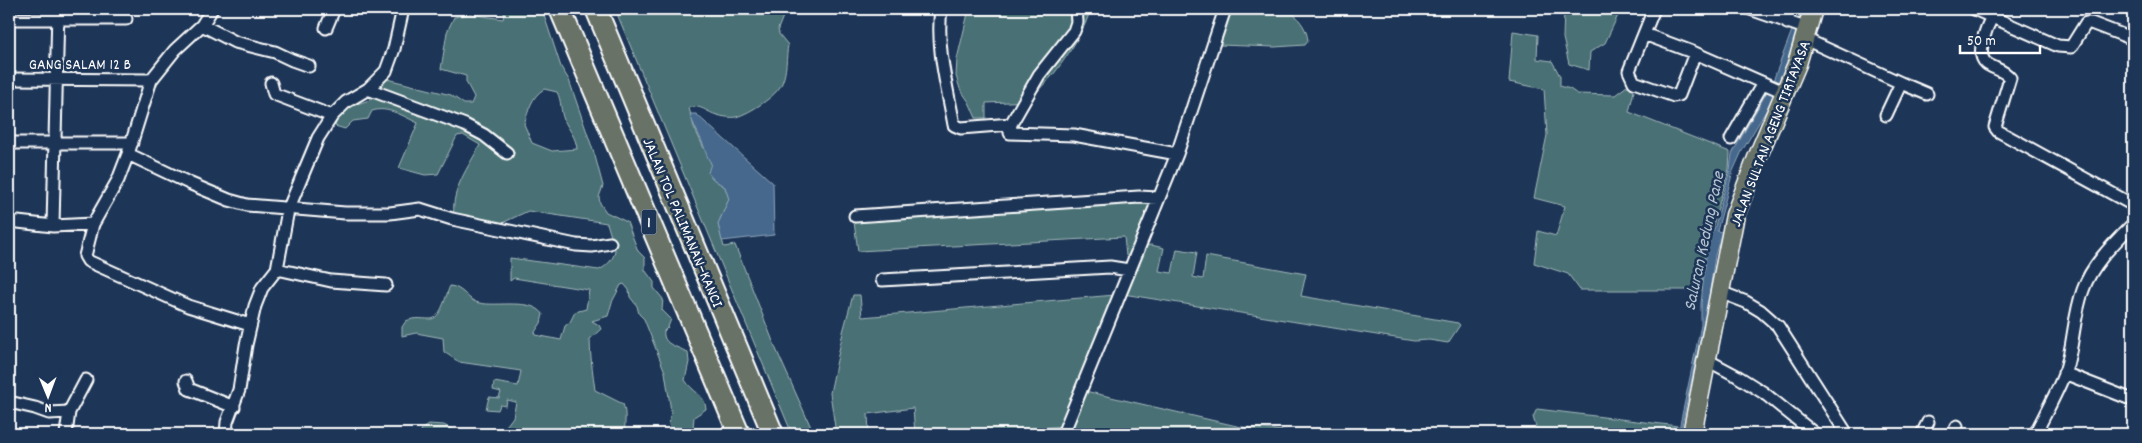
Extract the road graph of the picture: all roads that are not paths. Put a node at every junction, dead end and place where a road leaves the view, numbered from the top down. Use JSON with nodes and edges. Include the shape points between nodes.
{"nodes":[{"id":1,"x":212,"y":9,"type":"edge"},
{"id":2,"x":334,"y":9,"type":"edge"},
{"id":3,"x":402,"y":9,"type":"edge"},
{"id":4,"x":560,"y":9,"type":"edge"},
{"id":5,"x":596,"y":9,"type":"edge"},
{"id":6,"x":941,"y":9,"type":"edge"},
{"id":7,"x":1076,"y":9,"type":"edge"},
{"id":8,"x":1225,"y":9,"type":"edge"},
{"id":9,"x":1654,"y":9,"type":"edge"},
{"id":10,"x":1750,"y":9,"type":"edge"},
{"id":11,"x":1790,"y":9,"type":"edge"},
{"id":12,"x":1813,"y":9,"type":"edge"},
{"id":13,"x":1974,"y":9,"type":"edge"},
{"id":14,"x":58,"y":13,"type":"edge"},
{"id":15,"x":1992,"y":16,"type":"junction"},
{"id":16,"x":9,"y":19,"type":"edge"},
{"id":17,"x":126,"y":19,"type":"dead end"},
{"id":18,"x":202,"y":26,"type":"junction"},
{"id":19,"x":326,"y":28,"type":"dead end"},
{"id":20,"x":1800,"y":29,"type":"junction"},
{"id":21,"x":1644,"y":34,"type":"junction"},
{"id":22,"x":2133,"y":39,"type":"edge"},
{"id":23,"x":1695,"y":53,"type":"junction"},
{"id":24,"x":309,"y":66,"type":"dead end"},
{"id":25,"x":623,"y":73,"type":"junction"},
{"id":26,"x":58,"y":78,"type":"junction"},
{"id":27,"x":9,"y":79,"type":"edge"},
{"id":28,"x":150,"y":80,"type":"junction"},
{"id":29,"x":1901,"y":83,"type":"junction"},
{"id":30,"x":271,"y":84,"type":"dead end"},
{"id":31,"x":1766,"y":84,"type":"junction"},
{"id":32,"x":591,"y":86,"type":"junction"},
{"id":33,"x":368,"y":89,"type":"junction"},
{"id":34,"x":1783,"y":92,"type":"junction"},
{"id":35,"x":1927,"y":94,"type":"dead end"},
{"id":36,"x":1886,"y":115,"type":"dead end"},
{"id":37,"x":332,"y":116,"type":"junction"},
{"id":38,"x":1011,"y":124,"type":"junction"},
{"id":39,"x":1730,"y":139,"type":"dead end"},
{"id":40,"x":9,"y":143,"type":"edge"},
{"id":41,"x":56,"y":144,"type":"junction"},
{"id":42,"x":130,"y":149,"type":"junction"},
{"id":43,"x":507,"y":153,"type":"dead end"},
{"id":44,"x":1177,"y":154,"type":"junction"},
{"id":45,"x":1158,"y":198,"type":"junction"},
{"id":46,"x":2133,"y":205,"type":"edge"},
{"id":47,"x":288,"y":210,"type":"junction"},
{"id":48,"x":855,"y":216,"type":"dead end"},
{"id":49,"x":9,"y":221,"type":"edge"},
{"id":50,"x":93,"y":224,"type":"junction"},
{"id":51,"x":2133,"y":224,"type":"edge"},
{"id":52,"x":53,"y":226,"type":"junction"},
{"id":53,"x":610,"y":243,"type":"dead end"},
{"id":54,"x":277,"y":269,"type":"junction"},
{"id":55,"x":1129,"y":270,"type":"junction"},
{"id":56,"x":882,"y":280,"type":"dead end"},
{"id":57,"x":386,"y":285,"type":"dead end"},
{"id":58,"x":1720,"y":292,"type":"junction"},
{"id":59,"x":250,"y":325,"type":"junction"},
{"id":60,"x":1707,"y":360,"type":"junction"},
{"id":61,"x":2064,"y":373,"type":"junction"},
{"id":62,"x":86,"y":380,"type":"dead end"},
{"id":63,"x":186,"y":381,"type":"dead end"},
{"id":64,"x":2133,"y":400,"type":"edge"},
{"id":65,"x":9,"y":402,"type":"edge"},
{"id":66,"x":234,"y":407,"type":"junction"},
{"id":67,"x":68,"y":412,"type":"junction"},
{"id":68,"x":1928,"y":422,"type":"dead end"},
{"id":69,"x":66,"y":434,"type":"edge"},
{"id":70,"x":226,"y":434,"type":"edge"},
{"id":71,"x":739,"y":434,"type":"edge"},
{"id":72,"x":773,"y":434,"type":"edge"},
{"id":73,"x":1062,"y":434,"type":"edge"},
{"id":74,"x":1692,"y":434,"type":"edge"},
{"id":75,"x":1815,"y":434,"type":"edge"},
{"id":76,"x":1847,"y":434,"type":"edge"},
{"id":77,"x":1922,"y":434,"type":"edge"},
{"id":78,"x":2035,"y":434,"type":"edge"}],
"edges":[{"from":1,"to":18,"type":"street"},
{"from":2,"to":19,"type":"street"},
{"from":3,"to":33,"type":"street","via":[[386,71]]},
{"from":4,"to":32,"type":"highway","name":"JALAN TOL PALIMANAN–KANCI","number":"1"},
{"from":5,"to":25,"type":"highway","name":"JALAN TOL PALIMANAN–KANCI","number":"1"},
{"from":6,"to":38,"type":"street","via":[[941,57],[954,125],[961,128]]},
{"from":7,"to":38,"type":"street","via":[[1074,31],[1039,75]]},
{"from":8,"to":44,"type":"street"},
{"from":9,"to":21,"type":"street"},
{"from":10,"to":20,"type":"street"},
{"from":11,"to":20,"type":"street"},
{"from":12,"to":20,"type":"main road","name":"JALAN SULTAN AGENG TIRTAYASA"},
{"from":13,"to":15,"type":"street"},
{"from":14,"to":16,"type":"street"},
{"from":14,"to":17,"type":"street"},
{"from":14,"to":26,"type":"street"},
{"from":15,"to":22,"type":"street","via":[[2058,46],[2071,47],[2086,23]]},
{"from":15,"to":46,"type":"street","via":[[1983,37],[1982,58],[2010,78],[1995,127]]},
{"from":18,"to":24,"type":"street","via":[[235,42],[276,52]]},
{"from":18,"to":28,"type":"street","via":[[175,50]]},
{"from":20,"to":29,"type":"street"},
{"from":20,"to":34,"type":"main road","name":"JALAN SULTAN AGENG TIRTAYASA"},
{"from":21,"to":23,"type":"street"},
{"from":21,"to":23,"type":"street","via":[[1629,71],[1634,82],[1679,95]]},
{"from":23,"to":31,"type":"street"},
{"from":25,"to":32,"type":"highway"},
{"from":25,"to":72,"type":"highway","name":"JALAN TOL PALIMANAN–KANCI","number":"1"},
{"from":26,"to":27,"type":"street","name":"GANG SALAM 12 B"},
{"from":26,"to":28,"type":"street","name":"GANG SALAM 12 B"},
{"from":26,"to":41,"type":"street"},
{"from":28,"to":42,"type":"street"},
{"from":29,"to":35,"type":"street"},
{"from":29,"to":36,"type":"street"},
{"from":30,"to":37,"type":"street","via":[[274,94]]},
{"from":31,"to":34,"type":"street"},
{"from":31,"to":39,"type":"street"},
{"from":32,"to":71,"type":"highway","name":"JALAN TOL PALIMANAN–KANCI","number":"1"},
{"from":33,"to":37,"type":"street","via":[[346,102]]},
{"from":33,"to":43,"type":"street","via":[[465,125]]},
{"from":34,"to":58,"type":"main road","name":"JALAN SULTAN AGENG TIRTAYASA","via":[[1735,215]]},
{"from":37,"to":47,"type":"street","via":[[318,138]]},
{"from":38,"to":44,"type":"street","via":[[1009,131],[1012,134],[1074,135]]},
{"from":40,"to":41,"type":"street"},
{"from":41,"to":42,"type":"street"},
{"from":41,"to":52,"type":"street"},
{"from":42,"to":47,"type":"street","via":[[229,200]]},
{"from":42,"to":50,"type":"street","via":[[118,180]]},
{"from":44,"to":45,"type":"street"},
{"from":45,"to":48,"type":"street"},
{"from":45,"to":55,"type":"street"},
{"from":47,"to":53,"type":"street","via":[[390,213],[420,209],[452,219],[576,245]]},
{"from":47,"to":54,"type":"street"},
{"from":49,"to":52,"type":"street"},
{"from":50,"to":52,"type":"street"},
{"from":50,"to":59,"type":"street","via":[[85,256],[88,261],[188,306]]},
{"from":51,"to":61,"type":"street","via":[[2090,274],[2083,290]]},
{"from":54,"to":57,"type":"street","via":[[331,281]]},
{"from":54,"to":59,"type":"street","via":[[262,288]]},
{"from":55,"to":56,"type":"street","via":[[1110,267]]},
{"from":55,"to":73,"type":"street"},
{"from":58,"to":60,"type":"main road","name":"JALAN SULTAN AGENG TIRTAYASA"},
{"from":58,"to":76,"type":"street","via":[[1746,302],[1778,326]]},
{"from":59,"to":66,"type":"street"},
{"from":60,"to":74,"type":"main road","name":"JALAN SULTAN AGENG TIRTAYASA"},
{"from":60,"to":75,"type":"street","via":[[1764,393]]},
{"from":61,"to":64,"type":"street"},
{"from":61,"to":78,"type":"street"},
{"from":62,"to":67,"type":"street"},
{"from":63,"to":66,"type":"street","via":[[189,389]]},
{"from":65,"to":67,"type":"street","via":[[49,413]]},
{"from":66,"to":70,"type":"street"},
{"from":67,"to":69,"type":"street"},
{"from":68,"to":77,"type":"street"}]}
